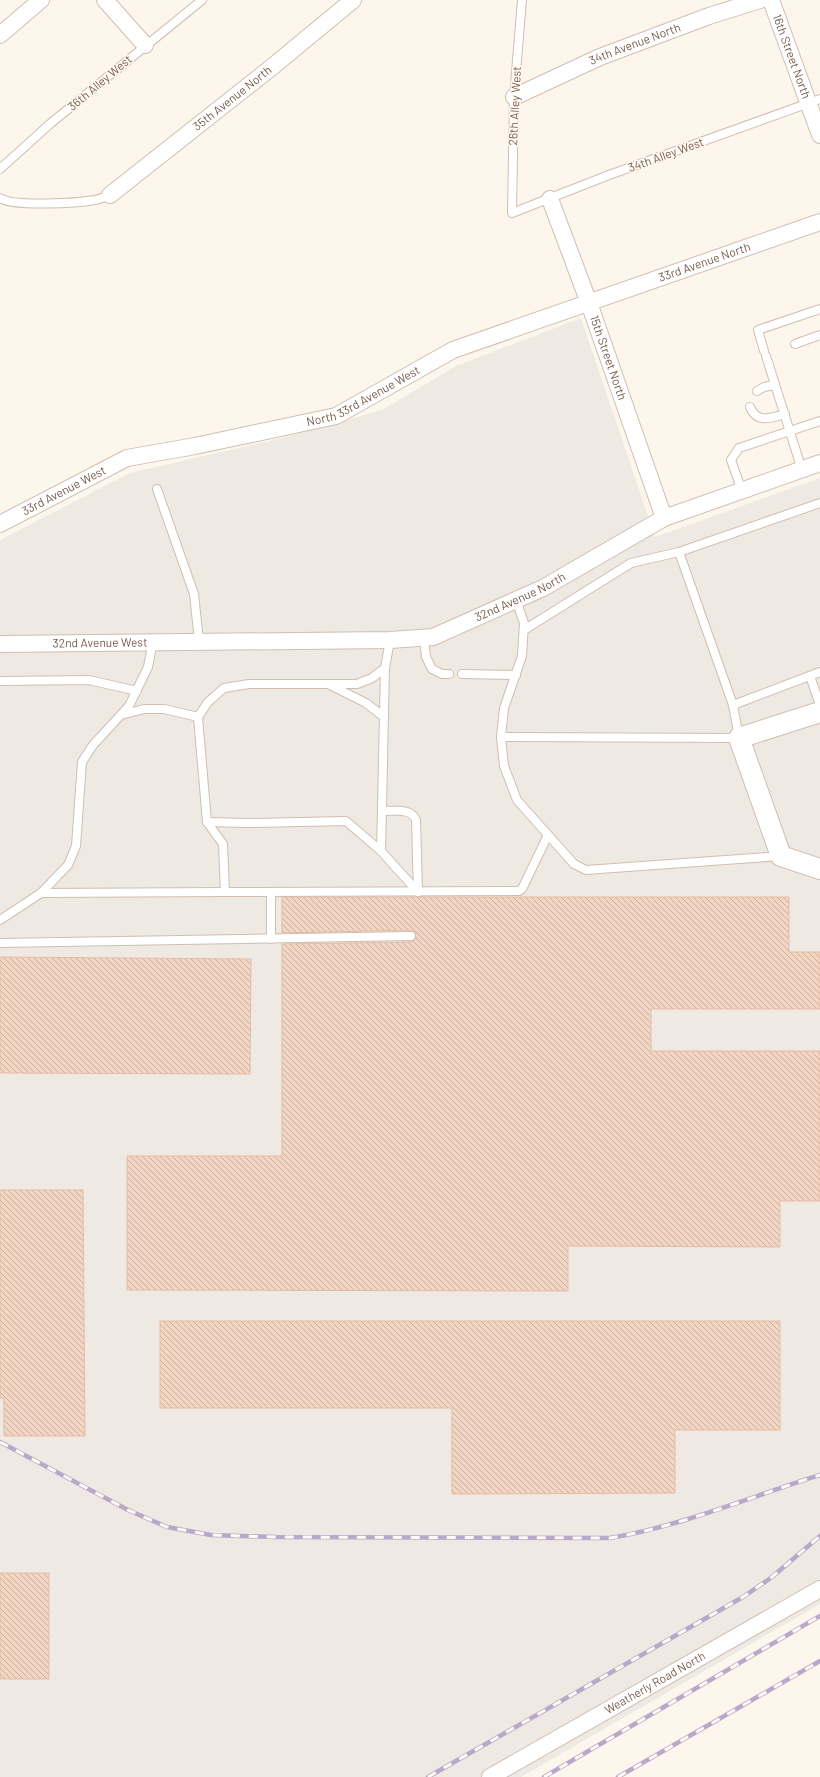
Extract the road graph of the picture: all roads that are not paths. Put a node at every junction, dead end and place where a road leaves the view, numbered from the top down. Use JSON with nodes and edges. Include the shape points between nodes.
{"nodes":[{"id":1,"x":42,"y":0,"type":"edge"},
{"id":2,"x":105,"y":0,"type":"edge"},
{"id":3,"x":202,"y":0,"type":"edge"},
{"id":4,"x":353,"y":0,"type":"edge"},
{"id":5,"x":522,"y":0,"type":"edge"},
{"id":6,"x":760,"y":0,"type":"edge"},
{"id":7,"x":771,"y":0,"type":"edge"},
{"id":8,"x":0,"y":35,"type":"edge"},
{"id":9,"x":145,"y":45,"type":"junction"},
{"id":10,"x":514,"y":97,"type":"junction"},
{"id":11,"x":814,"y":101,"type":"edge"},
{"id":12,"x":820,"y":135,"type":"edge"},
{"id":13,"x":0,"y":169,"type":"edge"},
{"id":14,"x":110,"y":195,"type":"joint"},
{"id":15,"x":0,"y":198,"type":"edge"},
{"id":16,"x":550,"y":199,"type":"junction"},
{"id":17,"x":512,"y":213,"type":"joint"},
{"id":18,"x":820,"y":222,"type":"edge"},
{"id":19,"x":589,"y":303,"type":"junction"},
{"id":20,"x":820,"y":309,"type":"edge"},
{"id":21,"x":820,"y":335,"type":"edge"},
{"id":22,"x":795,"y":344,"type":"dead end"},
{"id":23,"x":775,"y":385,"type":"junction"},
{"id":24,"x":757,"y":391,"type":"dead end"},
{"id":25,"x":750,"y":407,"type":"dead end"},
{"id":26,"x":784,"y":414,"type":"junction"},
{"id":27,"x":820,"y":421,"type":"edge"},
{"id":28,"x":790,"y":431,"type":"junction"},
{"id":29,"x":127,"y":458,"type":"joint"},
{"id":30,"x":820,"y":463,"type":"edge"},
{"id":31,"x":802,"y":470,"type":"junction"},
{"id":32,"x":157,"y":489,"type":"dead end"},
{"id":33,"x":742,"y":491,"type":"junction"},
{"id":34,"x":820,"y":503,"type":"edge"},
{"id":35,"x":664,"y":518,"type":"junction"},
{"id":36,"x":0,"y":524,"type":"edge"},
{"id":37,"x":679,"y":552,"type":"junction"},
{"id":38,"x":516,"y":600,"type":"junction"},
{"id":39,"x":524,"y":630,"type":"junction"},
{"id":40,"x":424,"y":638,"type":"junction"},
{"id":41,"x":390,"y":640,"type":"junction"},
{"id":42,"x":199,"y":641,"type":"junction"},
{"id":43,"x":153,"y":642,"type":"junction"},
{"id":44,"x":0,"y":644,"type":"edge"},
{"id":45,"x":385,"y":668,"type":"junction"},
{"id":46,"x":820,"y":672,"type":"edge"},
{"id":47,"x":449,"y":674,"type":"dead end"},
{"id":48,"x":462,"y":674,"type":"dead end"},
{"id":49,"x":516,"y":675,"type":"junction"},
{"id":50,"x":810,"y":676,"type":"junction"},
{"id":51,"x":0,"y":681,"type":"edge"},
{"id":52,"x":326,"y":684,"type":"junction"},
{"id":53,"x":137,"y":691,"type":"junction"},
{"id":54,"x":733,"y":705,"type":"junction"},
{"id":55,"x":820,"y":706,"type":"edge"},
{"id":56,"x":820,"y":712,"type":"edge"},
{"id":57,"x":121,"y":715,"type":"junction"},
{"id":58,"x":198,"y":717,"type":"junction"},
{"id":59,"x":384,"y":717,"type":"junction"},
{"id":60,"x":501,"y":736,"type":"junction"},
{"id":61,"x":739,"y":738,"type":"junction"},
{"id":62,"x":382,"y":808,"type":"junction"},
{"id":63,"x":207,"y":822,"type":"junction"},
{"id":64,"x":548,"y":835,"type":"junction"},
{"id":65,"x":381,"y":852,"type":"junction"},
{"id":66,"x":781,"y":856,"type":"junction"},
{"id":67,"x":820,"y":869,"type":"edge"},
{"id":68,"x":225,"y":892,"type":"junction"},
{"id":69,"x":271,"y":892,"type":"junction"},
{"id":70,"x":418,"y":892,"type":"junction"},
{"id":71,"x":41,"y":893,"type":"junction"},
{"id":72,"x":0,"y":920,"type":"edge"},
{"id":73,"x":411,"y":936,"type":"dead end"},
{"id":74,"x":271,"y":938,"type":"junction"},
{"id":75,"x":0,"y":943,"type":"edge"},
{"id":76,"x":820,"y":1588,"type":"edge"},
{"id":77,"x":490,"y":1777,"type":"edge"}],
"edges":[{"from":1,"to":8,"type":"street"},
{"from":2,"to":9,"type":"street"},
{"from":3,"to":9,"type":"lane","name":"36th Alley West"},
{"from":4,"to":14,"type":"street","name":"35th Avenue North"},
{"from":5,"to":10,"type":"lane","name":"26th Alley West"},
{"from":6,"to":10,"type":"street","name":"34th Avenue North","via":[[709,16],[600,57]]},
{"from":7,"to":11,"type":"street","name":"16th Street North"},
{"from":9,"to":13,"type":"lane","name":"36th Alley West"},
{"from":10,"to":17,"type":"lane","name":"26th Alley West"},
{"from":11,"to":12,"type":"street","name":"16th Street North"},
{"from":11,"to":16,"type":"lane","name":"34th Alley West"},
{"from":14,"to":15,"type":"lane","via":[[95,200],[18,204]]},
{"from":16,"to":17,"type":"lane","name":"34th Alley West"},
{"from":16,"to":19,"type":"street","name":"15th Street North"},
{"from":18,"to":19,"type":"street","name":"33rd Avenue North"},
{"from":19,"to":29,"type":"street","name":"North 33rd Avenue West","via":[[453,350],[336,416]]},
{"from":19,"to":35,"type":"street","name":"15th Street North"},
{"from":20,"to":23,"type":"lane","via":[[758,330]]},
{"from":21,"to":22,"type":"lane"},
{"from":23,"to":24,"type":"lane"},
{"from":23,"to":26,"type":"lane"},
{"from":25,"to":26,"type":"lane","via":[[753,414],[760,418]]},
{"from":26,"to":28,"type":"lane"},
{"from":27,"to":28,"type":"lane"},
{"from":28,"to":31,"type":"lane"},
{"from":28,"to":33,"type":"lane","via":[[738,448],[731,460]]},
{"from":29,"to":36,"type":"street","name":"33rd Avenue West"},
{"from":30,"to":31,"type":"street","name":"32nd Avenue North"},
{"from":31,"to":33,"type":"street","name":"32nd Avenue North"},
{"from":32,"to":42,"type":"lane","via":[[194,594]]},
{"from":33,"to":35,"type":"street","name":"32nd Avenue North"},
{"from":34,"to":37,"type":"lane"},
{"from":35,"to":38,"type":"street","name":"32nd Avenue North","via":[[543,588]]},
{"from":37,"to":39,"type":"lane","via":[[631,563]]},
{"from":37,"to":54,"type":"lane"},
{"from":38,"to":39,"type":"lane"},
{"from":38,"to":40,"type":"street","name":"32nd Avenue North","via":[[433,637]]},
{"from":39,"to":49,"type":"lane","via":[[522,656]]},
{"from":40,"to":41,"type":"street","name":"32nd Avenue North"},
{"from":40,"to":47,"type":"lane","via":[[426,657],[432,669]]},
{"from":41,"to":42,"type":"street","name":"32nd Avenue North"},
{"from":41,"to":45,"type":"lane"},
{"from":42,"to":43,"type":"street","name":"32nd Avenue West"},
{"from":43,"to":44,"type":"street","name":"32nd Avenue West"},
{"from":43,"to":53,"type":"lane","via":[[148,667]]},
{"from":45,"to":52,"type":"lane","via":[[372,678],[357,684]]},
{"from":45,"to":59,"type":"lane"},
{"from":46,"to":50,"type":"lane"},
{"from":48,"to":49,"type":"lane"},
{"from":49,"to":60,"type":"lane","via":[[504,708]]},
{"from":50,"to":54,"type":"lane"},
{"from":50,"to":55,"type":"lane"},
{"from":51,"to":53,"type":"lane","via":[[89,680]]},
{"from":52,"to":58,"type":"lane","via":[[250,684],[224,688],[208,702]]},
{"from":52,"to":59,"type":"lane","via":[[366,703]]},
{"from":53,"to":57,"type":"lane"},
{"from":54,"to":61,"type":"lane"},
{"from":56,"to":61,"type":"street"},
{"from":57,"to":58,"type":"lane","via":[[144,710],[164,710]]},
{"from":57,"to":71,"type":"lane","via":[[93,745],[82,762],[76,846],[68,865]]},
{"from":58,"to":63,"type":"lane"},
{"from":59,"to":62,"type":"lane"},
{"from":60,"to":61,"type":"lane"},
{"from":60,"to":64,"type":"lane","via":[[504,766],[518,800]]},
{"from":61,"to":66,"type":"street"},
{"from":62,"to":65,"type":"lane"},
{"from":62,"to":70,"type":"lane","via":[[385,811],[414,814]]},
{"from":63,"to":65,"type":"lane","via":[[346,821]]},
{"from":63,"to":68,"type":"lane","via":[[223,844]]},
{"from":64,"to":66,"type":"lane","via":[[574,864],[586,870]]},
{"from":64,"to":70,"type":"lane","via":[[521,890]]},
{"from":65,"to":70,"type":"lane"},
{"from":66,"to":67,"type":"street"},
{"from":68,"to":69,"type":"lane"},
{"from":68,"to":71,"type":"lane"},
{"from":69,"to":70,"type":"lane"},
{"from":69,"to":74,"type":"lane"},
{"from":71,"to":72,"type":"lane"},
{"from":73,"to":74,"type":"lane"},
{"from":74,"to":75,"type":"lane"},
{"from":76,"to":77,"type":"street","name":"Weatherly Road North"}]}
